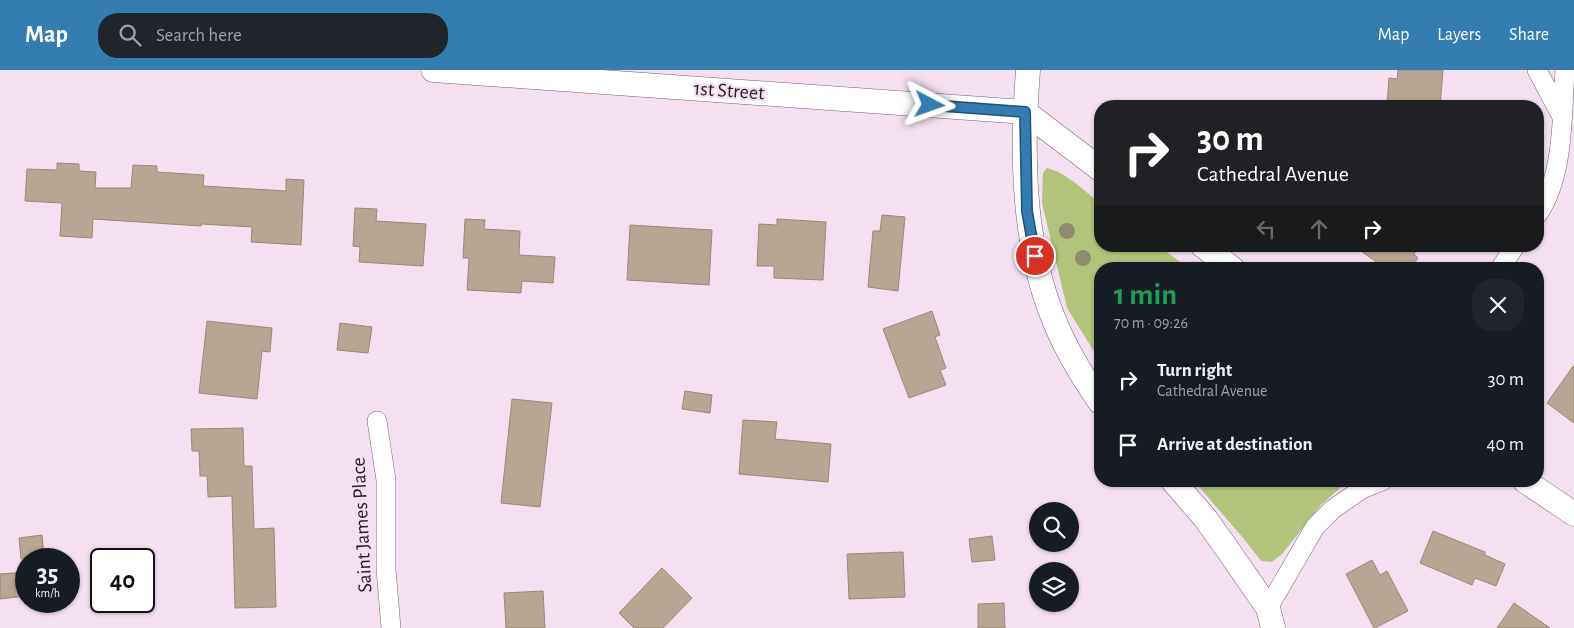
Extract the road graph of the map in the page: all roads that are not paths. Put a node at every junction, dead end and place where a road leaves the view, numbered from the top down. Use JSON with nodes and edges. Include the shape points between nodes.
{"nodes":[{"id":1,"x":433,"y":70,"type":"edge"},
{"id":2,"x":1028,"y":70,"type":"edge"},
{"id":3,"x":1537,"y":70,"type":"edge"},
{"id":4,"x":1565,"y":70,"type":"edge"},
{"id":5,"x":1025,"y":112,"type":"junction"},
{"id":6,"x":1562,"y":116,"type":"junction"},
{"id":7,"x":1094,"y":164,"type":"edge"},
{"id":8,"x":1544,"y":203,"type":"edge"},
{"id":9,"x":1211,"y":252,"type":"edge"},
{"id":10,"x":1224,"y":262,"type":"edge"},
{"id":11,"x":1094,"y":392,"type":"edge"},
{"id":12,"x":377,"y":421,"type":"dead end"},
{"id":13,"x":1178,"y":487,"type":"edge"},
{"id":14,"x":1367,"y":487,"type":"edge"},
{"id":15,"x":1534,"y":487,"type":"edge"},
{"id":16,"x":1574,"y":514,"type":"edge"},
{"id":17,"x":1270,"y":618,"type":"edge"},
{"id":18,"x":391,"y":628,"type":"edge"}],
"edges":[{"from":1,"to":5,"type":"street","name":"1st Street"},
{"from":2,"to":5,"type":"street"},
{"from":3,"to":6,"type":"street"},
{"from":4,"to":6,"type":"street"},
{"from":5,"to":7,"type":"street"},
{"from":5,"to":11,"type":"street","via":[[1027,211],[1040,276],[1065,345]]},
{"from":6,"to":8,"type":"street","via":[[1557,170]]},
{"from":9,"to":10,"type":"street"},
{"from":12,"to":18,"type":"street","name":"Saint James Place","via":[[386,480],[386,569]]},
{"from":13,"to":17,"type":"street","via":[[1205,518]]},
{"from":14,"to":17,"type":"street","via":[[1340,504],[1316,527]]},
{"from":15,"to":16,"type":"street"}]}
